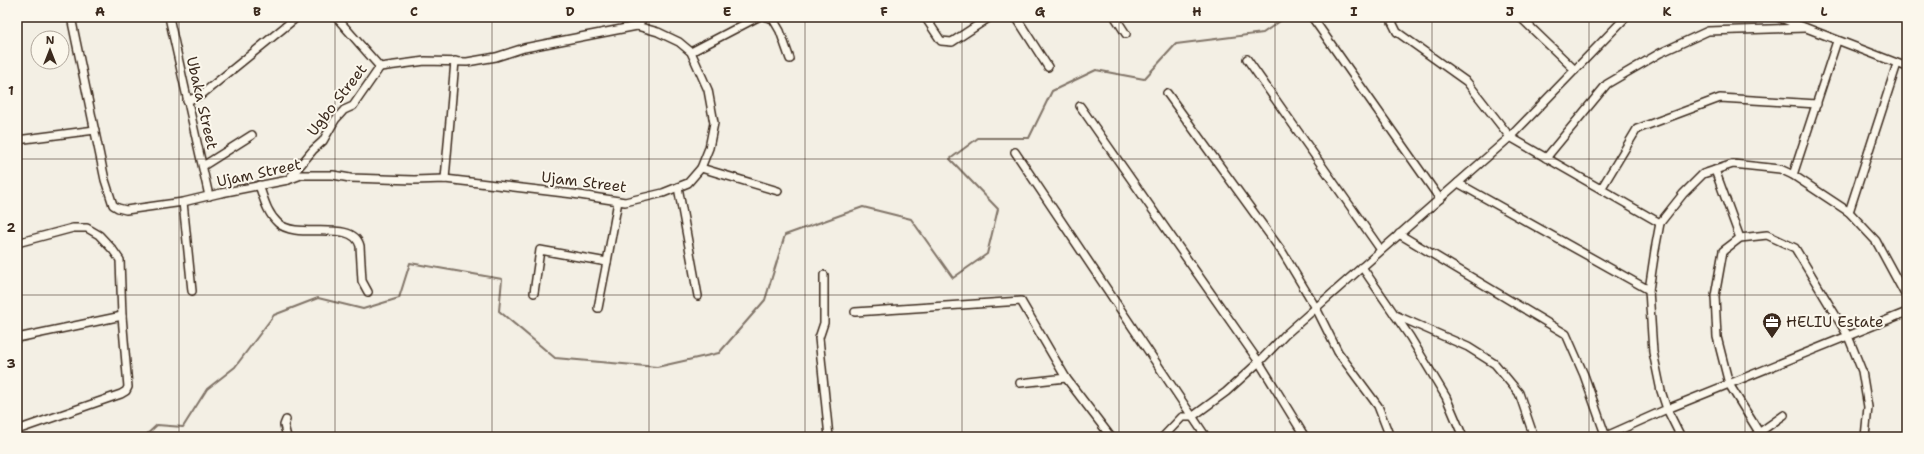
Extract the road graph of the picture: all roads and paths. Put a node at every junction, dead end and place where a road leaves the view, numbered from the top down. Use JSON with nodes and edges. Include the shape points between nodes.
{"nodes":[{"id":1,"x":70,"y":17,"type":"edge"},
{"id":2,"x":169,"y":17,"type":"edge"},
{"id":3,"x":297,"y":17,"type":"edge"},
{"id":4,"x":336,"y":17,"type":"edge"},
{"id":5,"x":644,"y":17,"type":"edge"},
{"id":6,"x":758,"y":17,"type":"edge"},
{"id":7,"x":766,"y":17,"type":"edge"},
{"id":8,"x":925,"y":17,"type":"edge"},
{"id":9,"x":990,"y":17,"type":"edge"},
{"id":10,"x":1016,"y":17,"type":"edge"},
{"id":11,"x":1115,"y":17,"type":"edge"},
{"id":12,"x":1312,"y":17,"type":"edge"},
{"id":13,"x":1396,"y":17,"type":"edge"},
{"id":14,"x":1520,"y":17,"type":"edge"},
{"id":15,"x":1626,"y":17,"type":"edge"},
{"id":16,"x":1778,"y":17,"type":"edge"},
{"id":17,"x":637,"y":26,"type":"junction"},
{"id":18,"x":1805,"y":28,"type":"junction"},
{"id":19,"x":1126,"y":34,"type":"dead end"},
{"id":20,"x":1837,"y":41,"type":"junction"},
{"id":21,"x":691,"y":52,"type":"junction"},
{"id":22,"x":790,"y":59,"type":"dead end"},
{"id":23,"x":1247,"y":59,"type":"dead end"},
{"id":24,"x":455,"y":61,"type":"junction"},
{"id":25,"x":1898,"y":64,"type":"junction"},
{"id":26,"x":380,"y":67,"type":"junction"},
{"id":27,"x":1048,"y":67,"type":"dead end"},
{"id":28,"x":1907,"y":67,"type":"edge"},
{"id":29,"x":1575,"y":70,"type":"junction"},
{"id":30,"x":1167,"y":93,"type":"dead end"},
{"id":31,"x":187,"y":101,"type":"junction"},
{"id":32,"x":1816,"y":104,"type":"junction"},
{"id":33,"x":1080,"y":106,"type":"dead end"},
{"id":34,"x":95,"y":130,"type":"junction"},
{"id":35,"x":252,"y":135,"type":"dead end"},
{"id":36,"x":1510,"y":137,"type":"junction"},
{"id":37,"x":17,"y":140,"type":"edge"},
{"id":38,"x":1015,"y":152,"type":"dead end"},
{"id":39,"x":1546,"y":158,"type":"junction"},
{"id":40,"x":203,"y":166,"type":"junction"},
{"id":41,"x":701,"y":168,"type":"junction"},
{"id":42,"x":1715,"y":170,"type":"junction"},
{"id":43,"x":1793,"y":175,"type":"junction"},
{"id":44,"x":445,"y":179,"type":"junction"},
{"id":45,"x":288,"y":180,"type":"junction"},
{"id":46,"x":1458,"y":183,"type":"junction"},
{"id":47,"x":259,"y":185,"type":"junction"},
{"id":48,"x":678,"y":187,"type":"junction"},
{"id":49,"x":1601,"y":189,"type":"junction"},
{"id":50,"x":778,"y":191,"type":"dead end"},
{"id":51,"x":209,"y":196,"type":"junction"},
{"id":52,"x":1440,"y":199,"type":"junction"},
{"id":53,"x":618,"y":201,"type":"junction"},
{"id":54,"x":183,"y":202,"type":"junction"},
{"id":55,"x":1848,"y":212,"type":"junction"},
{"id":56,"x":1660,"y":223,"type":"junction"},
{"id":57,"x":1400,"y":234,"type":"junction"},
{"id":58,"x":1740,"y":238,"type":"junction"},
{"id":59,"x":17,"y":242,"type":"edge"},
{"id":60,"x":1381,"y":250,"type":"junction"},
{"id":61,"x":607,"y":262,"type":"junction"},
{"id":62,"x":1362,"y":267,"type":"junction"},
{"id":63,"x":824,"y":275,"type":"dead end"},
{"id":64,"x":1649,"y":290,"type":"junction"},
{"id":65,"x":192,"y":291,"type":"dead end"},
{"id":66,"x":368,"y":292,"type":"dead end"},
{"id":67,"x":534,"y":293,"type":"dead end"},
{"id":68,"x":698,"y":296,"type":"dead end"},
{"id":69,"x":1907,"y":298,"type":"edge"},
{"id":70,"x":598,"y":308,"type":"dead end"},
{"id":71,"x":1316,"y":308,"type":"junction"},
{"id":72,"x":855,"y":312,"type":"dead end"},
{"id":73,"x":1907,"y":312,"type":"edge"},
{"id":74,"x":1395,"y":315,"type":"junction"},
{"id":75,"x":122,"y":316,"type":"junction"},
{"id":76,"x":1848,"y":336,"type":"junction"},
{"id":77,"x":17,"y":338,"type":"edge"},
{"id":78,"x":1258,"y":362,"type":"junction"},
{"id":79,"x":1066,"y":378,"type":"junction"},
{"id":80,"x":1020,"y":383,"type":"dead end"},
{"id":81,"x":1729,"y":384,"type":"junction"},
{"id":82,"x":1667,"y":409,"type":"junction"},
{"id":83,"x":1784,"y":415,"type":"dead end"},
{"id":84,"x":1192,"y":417,"type":"junction"},
{"id":85,"x":286,"y":420,"type":"dead end"},
{"id":86,"x":17,"y":430,"type":"edge"},
{"id":87,"x":1758,"y":435,"type":"edge"},
{"id":88,"x":287,"y":437,"type":"edge"},
{"id":89,"x":829,"y":437,"type":"edge"},
{"id":90,"x":1111,"y":437,"type":"edge"},
{"id":91,"x":1163,"y":437,"type":"edge"},
{"id":92,"x":1206,"y":437,"type":"edge"},
{"id":93,"x":1305,"y":437,"type":"edge"},
{"id":94,"x":1390,"y":437,"type":"edge"},
{"id":95,"x":1463,"y":437,"type":"edge"},
{"id":96,"x":1534,"y":437,"type":"edge"},
{"id":97,"x":1605,"y":437,"type":"edge"},
{"id":98,"x":1681,"y":437,"type":"edge"},
{"id":99,"x":1865,"y":437,"type":"edge"}],
"edges":[{"from":1,"to":34,"type":"street","name":"Ujam Street"},
{"from":2,"to":31,"type":"street","name":"Ubaka Street"},
{"from":3,"to":31,"type":"street","via":[[201,95]]},
{"from":4,"to":26,"type":"street","name":"Ugbo Street"},
{"from":5,"to":17,"type":"street"},
{"from":6,"to":21,"type":"street"},
{"from":7,"to":22,"type":"street","via":[[773,19],[780,31]]},
{"from":8,"to":9,"type":"street","via":[[941,41],[952,42]]},
{"from":10,"to":27,"type":"street"},
{"from":11,"to":19,"type":"street"},
{"from":12,"to":52,"type":"street"},
{"from":13,"to":36,"type":"street","via":[[1392,22],[1397,32],[1467,82]]},
{"from":14,"to":29,"type":"street"},
{"from":15,"to":29,"type":"street"},
{"from":16,"to":18,"type":"street"},
{"from":17,"to":21,"type":"street","name":"Ujam Street","via":[[665,35]]},
{"from":17,"to":24,"type":"street","name":"Ujam Street","via":[[524,48],[496,57],[467,62]]},
{"from":18,"to":20,"type":"street"},
{"from":18,"to":39,"type":"street","via":[[1708,31],[1660,53],[1607,84]]},
{"from":20,"to":25,"type":"street"},
{"from":20,"to":32,"type":"street"},
{"from":21,"to":41,"type":"street","name":"Ujam Street","via":[[708,90],[714,123],[709,148]]},
{"from":23,"to":60,"type":"street"},
{"from":24,"to":26,"type":"street","name":"Ujam Street","via":[[425,61]]},
{"from":24,"to":44,"type":"street"},
{"from":25,"to":28,"type":"street"},
{"from":25,"to":55,"type":"street"},
{"from":26,"to":45,"type":"street","name":"Ugbo Street","via":[[353,106],[344,110],[335,120],[323,141]]},
{"from":29,"to":36,"type":"street"},
{"from":30,"to":71,"type":"street","via":[[1284,253]]},
{"from":31,"to":40,"type":"street","name":"Ubaka Street"},
{"from":32,"to":43,"type":"street"},
{"from":32,"to":49,"type":"street","via":[[1720,98],[1637,129]]},
{"from":33,"to":78,"type":"street"},
{"from":34,"to":37,"type":"street"},
{"from":34,"to":54,"type":"street","name":"Ujam Street","via":[[113,205],[118,208],[142,209]]},
{"from":35,"to":40,"type":"street"},
{"from":36,"to":39,"type":"street"},
{"from":36,"to":46,"type":"street"},
{"from":38,"to":84,"type":"street"},
{"from":39,"to":49,"type":"street"},
{"from":40,"to":51,"type":"street","name":"Ubaka Street"},
{"from":41,"to":48,"type":"street","name":"Ujam Street","via":[[688,183]]},
{"from":41,"to":50,"type":"street"},
{"from":42,"to":43,"type":"street","via":[[1733,164],[1780,169]]},
{"from":42,"to":56,"type":"street","via":[[1703,174]]},
{"from":42,"to":58,"type":"street"},
{"from":43,"to":55,"type":"street"},
{"from":44,"to":45,"type":"street","name":"Ujam Street","via":[[300,175]]},
{"from":44,"to":53,"type":"street","name":"Ujam Street"},
{"from":45,"to":47,"type":"street","name":"Ujam Street"},
{"from":46,"to":52,"type":"street"},
{"from":46,"to":64,"type":"street"},
{"from":47,"to":51,"type":"street","name":"Ujam Street"},
{"from":47,"to":66,"type":"street","via":[[268,211],[283,227],[340,231],[354,235],[359,240],[362,281]]},
{"from":48,"to":53,"type":"street","name":"Ujam Street","via":[[642,199]]},
{"from":48,"to":68,"type":"street"},
{"from":49,"to":56,"type":"street"},
{"from":51,"to":54,"type":"street","name":"Ujam Street"},
{"from":52,"to":57,"type":"street"},
{"from":53,"to":61,"type":"street"},
{"from":54,"to":65,"type":"street"},
{"from":55,"to":69,"type":"street","via":[[1876,241]]},
{"from":56,"to":64,"type":"street"},
{"from":57,"to":60,"type":"street"},
{"from":57,"to":97,"type":"street","via":[[1566,334],[1584,375]]},
{"from":58,"to":76,"type":"street","via":[[1766,235],[1795,248]]},
{"from":58,"to":81,"type":"street","via":[[1723,251],[1715,296],[1717,337]]},
{"from":59,"to":75,"type":"street","via":[[73,228],[87,228],[99,235],[120,260]]},
{"from":60,"to":62,"type":"street"},
{"from":61,"to":67,"type":"street","via":[[540,250]]},
{"from":61,"to":70,"type":"street"},
{"from":62,"to":71,"type":"street"},
{"from":62,"to":74,"type":"street"},
{"from":63,"to":89,"type":"street","via":[[824,323],[819,338]]},
{"from":64,"to":82,"type":"street","via":[[1653,352]]},
{"from":71,"to":78,"type":"street"},
{"from":71,"to":94,"type":"street","via":[[1338,352],[1378,406]]},
{"from":72,"to":79,"type":"street","via":[[1021,301]]},
{"from":73,"to":76,"type":"street"},
{"from":74,"to":95,"type":"street","via":[[1446,397]]},
{"from":74,"to":96,"type":"street","via":[[1468,347],[1495,364],[1519,393]]},
{"from":75,"to":77,"type":"street"},
{"from":75,"to":86,"type":"street","via":[[128,387],[126,391]]},
{"from":76,"to":81,"type":"street"},
{"from":76,"to":99,"type":"street","via":[[1862,372],[1868,408]]},
{"from":78,"to":84,"type":"street","via":[[1226,392]]},
{"from":78,"to":93,"type":"street"},
{"from":79,"to":80,"type":"street"},
{"from":79,"to":90,"type":"street"},
{"from":81,"to":82,"type":"street"},
{"from":81,"to":87,"type":"street"},
{"from":82,"to":97,"type":"street"},
{"from":82,"to":98,"type":"street"},
{"from":83,"to":87,"type":"street"},
{"from":84,"to":91,"type":"street","via":[[1182,417]]},
{"from":84,"to":92,"type":"street"},
{"from":85,"to":88,"type":"street","via":[[284,425]]}]}
